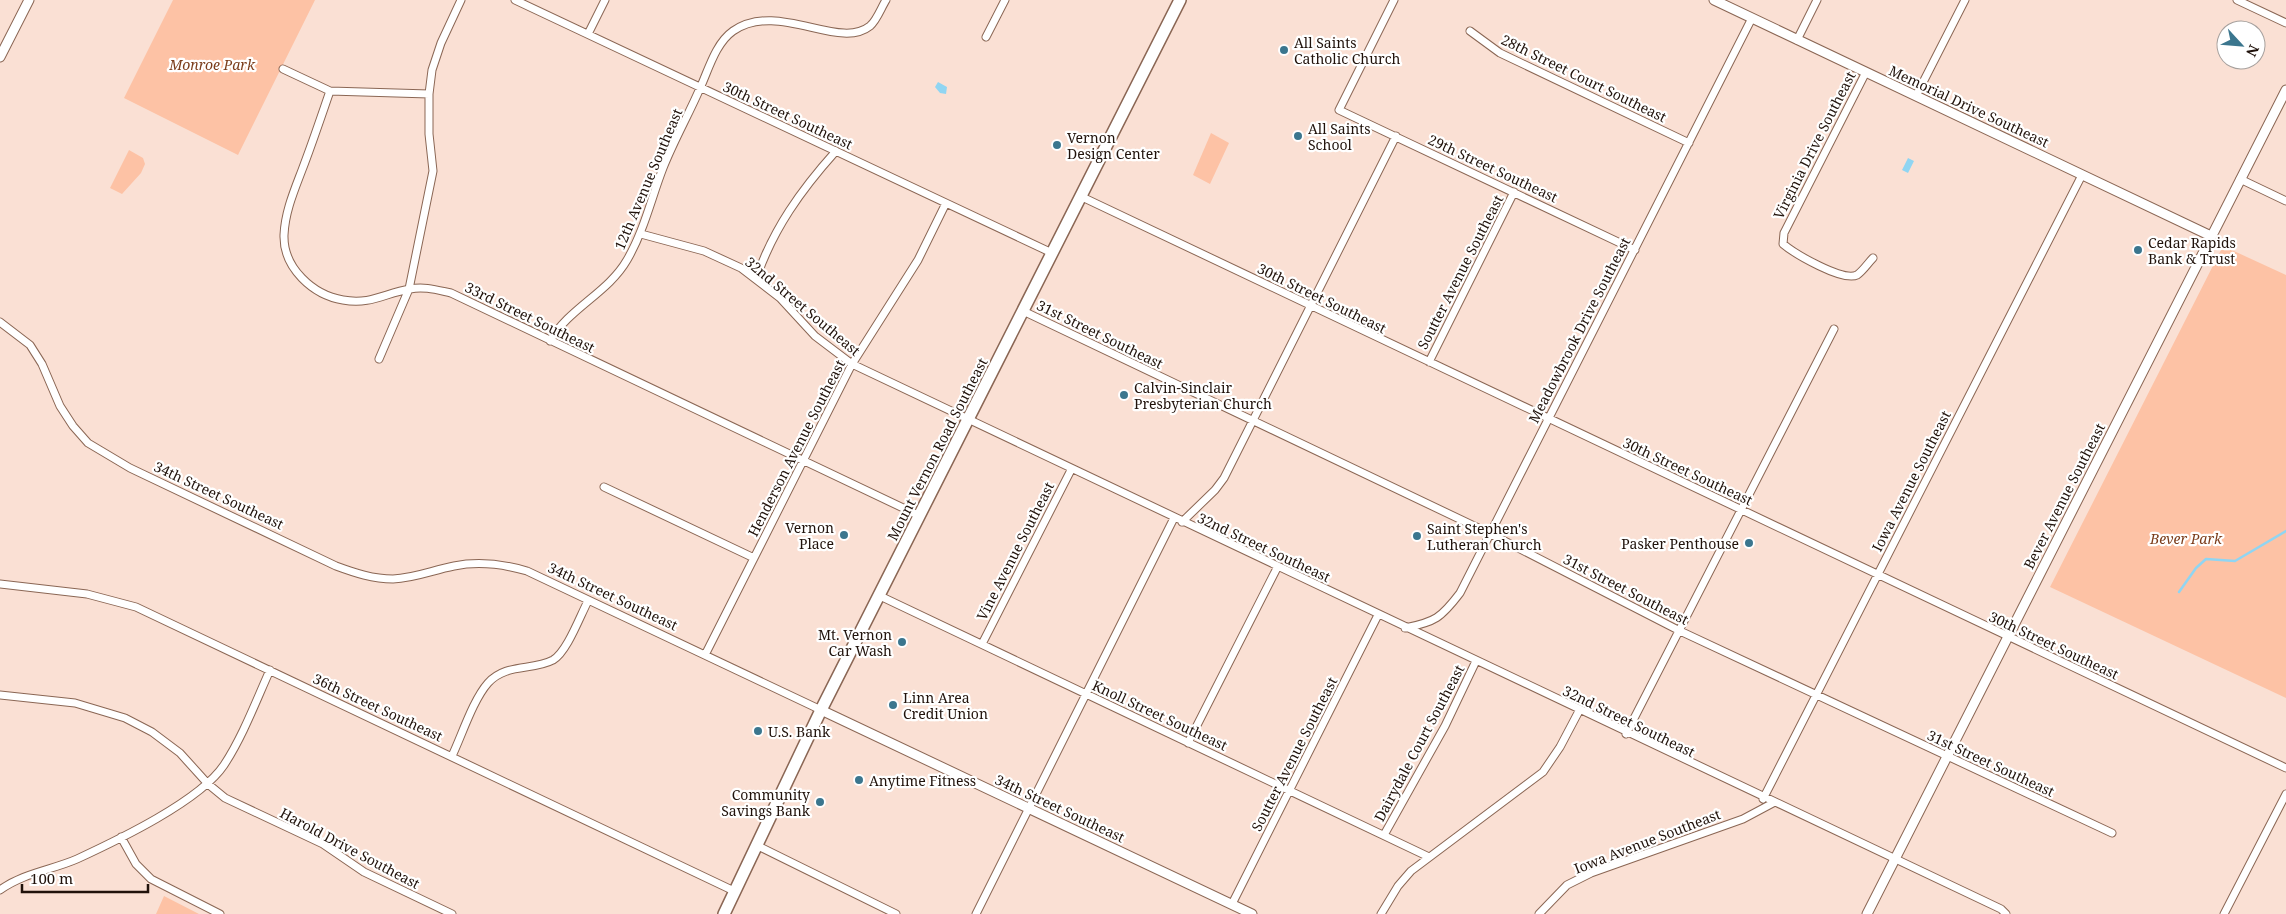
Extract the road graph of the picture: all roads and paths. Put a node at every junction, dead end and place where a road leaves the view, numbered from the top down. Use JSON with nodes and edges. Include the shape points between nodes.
{"nodes":[{"id":1,"x":29,"y":0,"type":"edge"},
{"id":2,"x":461,"y":0,"type":"edge"},
{"id":3,"x":515,"y":0,"type":"edge"},
{"id":4,"x":605,"y":0,"type":"edge"},
{"id":5,"x":886,"y":0,"type":"edge"},
{"id":6,"x":1005,"y":0,"type":"edge"},
{"id":7,"x":1180,"y":0,"type":"edge"},
{"id":8,"x":1394,"y":0,"type":"edge"},
{"id":9,"x":1714,"y":0,"type":"edge"},
{"id":10,"x":1817,"y":0,"type":"edge"},
{"id":11,"x":1965,"y":0,"type":"edge"},
{"id":12,"x":2237,"y":0,"type":"edge"},
{"id":13,"x":1752,"y":18,"type":"junction"},
{"id":14,"x":2286,"y":23,"type":"edge"},
{"id":15,"x":1470,"y":31,"type":"dead end"},
{"id":16,"x":588,"y":34,"type":"junction"},
{"id":17,"x":986,"y":37,"type":"dead end"},
{"id":18,"x":1797,"y":40,"type":"junction"},
{"id":19,"x":0,"y":57,"type":"edge"},
{"id":20,"x":283,"y":69,"type":"dead end"},
{"id":21,"x":1866,"y":72,"type":"junction"},
{"id":22,"x":701,"y":88,"type":"junction"},
{"id":23,"x":2286,"y":90,"type":"edge"},
{"id":24,"x":330,"y":91,"type":"junction"},
{"id":25,"x":429,"y":94,"type":"junction"},
{"id":26,"x":1916,"y":96,"type":"junction"},
{"id":27,"x":1396,"y":136,"type":"junction"},
{"id":28,"x":1689,"y":143,"type":"junction"},
{"id":29,"x":836,"y":152,"type":"junction"},
{"id":30,"x":2082,"y":174,"type":"junction"},
{"id":31,"x":2240,"y":179,"type":"junction"},
{"id":32,"x":1514,"y":192,"type":"junction"},
{"id":33,"x":1080,"y":196,"type":"junction"},
{"id":34,"x":2286,"y":201,"type":"edge"},
{"id":35,"x":946,"y":203,"type":"junction"},
{"id":36,"x":641,"y":234,"type":"junction"},
{"id":37,"x":2211,"y":236,"type":"junction"},
{"id":38,"x":1635,"y":250,"type":"junction"},
{"id":39,"x":1052,"y":253,"type":"junction"},
{"id":40,"x":1873,"y":258,"type":"dead end"},
{"id":41,"x":756,"y":279,"type":"junction"},
{"id":42,"x":409,"y":289,"type":"junction"},
{"id":43,"x":1311,"y":306,"type":"junction"},
{"id":44,"x":1023,"y":311,"type":"junction"},
{"id":45,"x":0,"y":322,"type":"edge"},
{"id":46,"x":1834,"y":329,"type":"dead end"},
{"id":47,"x":550,"y":341,"type":"junction"},
{"id":48,"x":379,"y":359,"type":"dead end"},
{"id":49,"x":1429,"y":362,"type":"junction"},
{"id":50,"x":852,"y":364,"type":"junction"},
{"id":51,"x":1547,"y":419,"type":"junction"},
{"id":52,"x":968,"y":420,"type":"junction"},
{"id":53,"x":1253,"y":421,"type":"junction"},
{"id":54,"x":804,"y":462,"type":"junction"},
{"id":55,"x":1071,"y":470,"type":"junction"},
{"id":56,"x":604,"y":486,"type":"dead end"},
{"id":57,"x":1742,"y":510,"type":"junction"},
{"id":58,"x":920,"y":516,"type":"junction"},
{"id":59,"x":1174,"y":518,"type":"junction"},
{"id":60,"x":1182,"y":522,"type":"junction"},
{"id":61,"x":1491,"y":534,"type":"junction"},
{"id":62,"x":754,"y":558,"type":"junction"},
{"id":63,"x":1277,"y":568,"type":"junction"},
{"id":64,"x":1877,"y":575,"type":"junction"},
{"id":65,"x":0,"y":584,"type":"edge"},
{"id":66,"x":880,"y":596,"type":"junction"},
{"id":67,"x":588,"y":600,"type":"junction"},
{"id":68,"x":1378,"y":615,"type":"junction"},
{"id":69,"x":1405,"y":628,"type":"junction"},
{"id":70,"x":1680,"y":631,"type":"junction"},
{"id":71,"x":2008,"y":637,"type":"junction"},
{"id":72,"x":982,"y":644,"type":"junction"},
{"id":73,"x":705,"y":655,"type":"junction"},
{"id":74,"x":1476,"y":661,"type":"junction"},
{"id":75,"x":270,"y":670,"type":"junction"},
{"id":76,"x":1086,"y":694,"type":"junction"},
{"id":77,"x":0,"y":695,"type":"edge"},
{"id":78,"x":1815,"y":695,"type":"junction"},
{"id":79,"x":821,"y":710,"type":"junction"},
{"id":80,"x":1579,"y":711,"type":"junction"},
{"id":81,"x":1626,"y":734,"type":"junction"},
{"id":82,"x":1188,"y":743,"type":"junction"},
{"id":83,"x":452,"y":756,"type":"junction"},
{"id":84,"x":1946,"y":756,"type":"junction"},
{"id":85,"x":2286,"y":768,"type":"edge"},
{"id":86,"x":208,"y":784,"type":"junction"},
{"id":87,"x":1290,"y":791,"type":"junction"},
{"id":88,"x":2286,"y":794,"type":"edge"},
{"id":89,"x":1763,"y":799,"type":"junction"},
{"id":90,"x":1773,"y":803,"type":"junction"},
{"id":91,"x":1028,"y":808,"type":"junction"},
{"id":92,"x":2112,"y":833,"type":"dead end"},
{"id":93,"x":1384,"y":835,"type":"junction"},
{"id":94,"x":120,"y":837,"type":"junction"},
{"id":95,"x":756,"y":845,"type":"junction"},
{"id":96,"x":1429,"y":857,"type":"junction"},
{"id":97,"x":1894,"y":860,"type":"junction"},
{"id":98,"x":0,"y":890,"type":"edge"},
{"id":99,"x":734,"y":891,"type":"junction"},
{"id":100,"x":1232,"y":904,"type":"junction"},
{"id":101,"x":220,"y":914,"type":"edge"},
{"id":102,"x":452,"y":914,"type":"edge"},
{"id":103,"x":724,"y":914,"type":"edge"},
{"id":104,"x":896,"y":914,"type":"edge"},
{"id":105,"x":976,"y":914,"type":"edge"},
{"id":106,"x":1252,"y":914,"type":"edge"},
{"id":107,"x":1381,"y":914,"type":"edge"},
{"id":108,"x":1539,"y":914,"type":"edge"},
{"id":109,"x":1867,"y":914,"type":"edge"},
{"id":110,"x":2006,"y":914,"type":"edge"},
{"id":111,"x":2224,"y":914,"type":"edge"}],
"edges":[{"from":1,"to":19,"type":"street"},
{"from":2,"to":25,"type":"street","via":[[440,43]]},
{"from":3,"to":16,"type":"street","name":"30th Street Southeast"},
{"from":4,"to":16,"type":"street"},
{"from":5,"to":22,"type":"street","name":"12th Avenue Southeast","via":[[872,25],[854,32],[778,18],[763,18],[742,25],[722,43]]},
{"from":6,"to":17,"type":"street"},
{"from":7,"to":33,"type":"main road","name":"Mount Vernon Road Southeast"},
{"from":8,"to":27,"type":"street","name":"29th Street Southeast","via":[[1339,110]]},
{"from":9,"to":13,"type":"street","name":"Memorial Drive Southeast"},
{"from":10,"to":18,"type":"street"},
{"from":11,"to":26,"type":"street"},
{"from":12,"to":14,"type":"street"},
{"from":13,"to":18,"type":"street","name":"Memorial Drive Southeast"},
{"from":13,"to":28,"type":"street","name":"Meadowbrook Drive Southeast"},
{"from":15,"to":28,"type":"street","name":"28th Street Court Southeast","via":[[1500,53]]},
{"from":16,"to":22,"type":"street","name":"30th Street Southeast"},
{"from":18,"to":21,"type":"street","name":"Memorial Drive Southeast"},
{"from":20,"to":24,"type":"street"},
{"from":21,"to":26,"type":"street","name":"Memorial Drive Southeast"},
{"from":21,"to":40,"type":"street","name":"Virginia Drive Southeast","via":[[1784,233],[1783,244],[1792,252],[1844,276],[1856,275]]},
{"from":22,"to":29,"type":"street","name":"30th Street Southeast"},
{"from":22,"to":36,"type":"street","name":"12th Avenue Southeast","via":[[663,169]]},
{"from":23,"to":31,"type":"street","name":"Bever Avenue Southeast"},
{"from":24,"to":25,"type":"street"},
{"from":24,"to":42,"type":"street","name":"33rd Street Southeast","via":[[287,213],[284,238],[289,259],[302,279],[320,292],[343,300],[374,300]]},
{"from":25,"to":42,"type":"street","via":[[433,170]]},
{"from":26,"to":30,"type":"street","name":"Memorial Drive Southeast"},
{"from":27,"to":32,"type":"street","name":"29th Street Southeast"},
{"from":27,"to":43,"type":"street"},
{"from":28,"to":38,"type":"street","name":"Meadowbrook Drive Southeast"},
{"from":29,"to":35,"type":"street","name":"30th Street Southeast"},
{"from":29,"to":41,"type":"street","via":[[796,198],[770,243]]},
{"from":30,"to":37,"type":"street","name":"Memorial Drive Southeast"},
{"from":30,"to":64,"type":"street","name":"Iowa Avenue Southeast"},
{"from":31,"to":34,"type":"street"},
{"from":31,"to":37,"type":"street","name":"Bever Avenue Southeast"},
{"from":32,"to":38,"type":"street","name":"29th Street Southeast"},
{"from":32,"to":49,"type":"street","name":"Soutter Avenue Southeast"},
{"from":33,"to":39,"type":"main road","name":"Mount Vernon Road Southeast"},
{"from":33,"to":43,"type":"street","name":"30th Street Southeast"},
{"from":35,"to":39,"type":"street","name":"30th Street Southeast"},
{"from":35,"to":50,"type":"street","name":"Henderson Avenue Southeast","via":[[918,260]]},
{"from":36,"to":41,"type":"street","name":"32nd Street Southeast","via":[[704,251],[741,268]]},
{"from":36,"to":47,"type":"street","name":"12th Avenue Southeast","via":[[627,261],[609,283],[558,326]]},
{"from":37,"to":71,"type":"street","name":"Bever Avenue Southeast"},
{"from":38,"to":51,"type":"street","name":"Meadowbrook Drive Southeast"},
{"from":39,"to":44,"type":"main road","name":"Mount Vernon Road Southeast"},
{"from":41,"to":50,"type":"street","name":"32nd Street Southeast","via":[[780,298],[816,336]]},
{"from":42,"to":47,"type":"street","name":"33rd Street Southeast","via":[[427,288],[451,293]]},
{"from":42,"to":48,"type":"street"},
{"from":43,"to":49,"type":"street","name":"30th Street Southeast"},
{"from":43,"to":53,"type":"street"},
{"from":44,"to":52,"type":"main road","name":"Mount Vernon Road Southeast"},
{"from":44,"to":53,"type":"street","name":"31st Street Southeast"},
{"from":45,"to":67,"type":"street","name":"34th Street Southeast","via":[[30,346],[42,364],[60,406],[88,443],[130,468],[336,566],[366,576],[393,579],[454,566],[503,564],[527,571]]},
{"from":46,"to":57,"type":"street"},
{"from":47,"to":54,"type":"street","name":"33rd Street Southeast"},
{"from":49,"to":51,"type":"street","name":"30th Street Southeast"},
{"from":50,"to":52,"type":"street","name":"32nd Street Southeast"},
{"from":50,"to":54,"type":"street","name":"Henderson Avenue Southeast"},
{"from":51,"to":57,"type":"street","name":"30th Street Southeast"},
{"from":51,"to":61,"type":"street","name":"Meadowbrook Drive Southeast"},
{"from":52,"to":55,"type":"street","name":"32nd Street Southeast"},
{"from":52,"to":58,"type":"main road","name":"Mount Vernon Road Southeast"},
{"from":53,"to":60,"type":"street","via":[[1224,478]]},
{"from":53,"to":61,"type":"street","name":"31st Street Southeast"},
{"from":54,"to":58,"type":"street","name":"33rd Street Southeast"},
{"from":54,"to":62,"type":"street","name":"Henderson Avenue Southeast"},
{"from":55,"to":59,"type":"street","name":"32nd Street Southeast"},
{"from":55,"to":72,"type":"street","name":"Vine Avenue Southeast"},
{"from":56,"to":62,"type":"street"},
{"from":57,"to":64,"type":"street","name":"30th Street Southeast"},
{"from":57,"to":70,"type":"street"},
{"from":58,"to":66,"type":"main road","name":"Mount Vernon Road Southeast"},
{"from":59,"to":60,"type":"street","name":"32nd Street Southeast"},
{"from":59,"to":76,"type":"street"},
{"from":60,"to":63,"type":"street","name":"32nd Street Southeast"},
{"from":61,"to":69,"type":"street","name":"Meadowbrook Drive Southeast","via":[[1446,613],[1428,623]]},
{"from":61,"to":70,"type":"street","name":"31st Street Southeast"},
{"from":62,"to":73,"type":"street","name":"Henderson Avenue Southeast"},
{"from":63,"to":68,"type":"street","name":"32nd Street Southeast"},
{"from":63,"to":82,"type":"street"},
{"from":64,"to":71,"type":"street","name":"30th Street Southeast"},
{"from":64,"to":78,"type":"street","name":"Iowa Avenue Southeast"},
{"from":65,"to":75,"type":"street","name":"36th Street Southeast","via":[[112,599],[136,607]]},
{"from":66,"to":72,"type":"street","name":"Knoll Street Southeast"},
{"from":66,"to":79,"type":"main road","name":"Mount Vernon Road Southeast"},
{"from":67,"to":73,"type":"street","name":"34th Street Southeast"},
{"from":67,"to":83,"type":"street","via":[[564,650],[554,660],[516,667],[489,683]]},
{"from":68,"to":69,"type":"street","name":"32nd Street Southeast"},
{"from":68,"to":87,"type":"street","name":"Soutter Avenue Southeast"},
{"from":69,"to":74,"type":"street","name":"32nd Street Southeast"},
{"from":70,"to":78,"type":"street","name":"31st Street Southeast"},
{"from":70,"to":81,"type":"street"},
{"from":71,"to":84,"type":"street","name":"Bever Avenue Southeast"},
{"from":71,"to":85,"type":"street","name":"30th Street Southeast"},
{"from":72,"to":76,"type":"street","name":"Knoll Street Southeast"},
{"from":73,"to":79,"type":"street","name":"34th Street Southeast"},
{"from":74,"to":80,"type":"street","name":"32nd Street Southeast"},
{"from":74,"to":93,"type":"street","name":"Dairydale Court Southeast","via":[[1445,726]]},
{"from":75,"to":83,"type":"street","name":"36th Street Southeast"},
{"from":75,"to":86,"type":"street","via":[[224,765]]},
{"from":76,"to":82,"type":"street","name":"Knoll Street Southeast"},
{"from":76,"to":91,"type":"street"},
{"from":77,"to":86,"type":"street","name":"Harold Drive Southeast","via":[[75,703],[125,718],[152,732],[180,753]]},
{"from":78,"to":84,"type":"street","name":"31st Street Southeast"},
{"from":78,"to":89,"type":"street","name":"Iowa Avenue Southeast"},
{"from":79,"to":91,"type":"street","name":"34th Street Southeast"},
{"from":79,"to":95,"type":"main road","name":"Mount Vernon Road Southeast"},
{"from":80,"to":81,"type":"street","name":"32nd Street Southeast"},
{"from":80,"to":96,"type":"street","via":[[1543,772]]},
{"from":81,"to":89,"type":"street","name":"32nd Street Southeast"},
{"from":82,"to":87,"type":"street","name":"Knoll Street Southeast"},
{"from":83,"to":99,"type":"street","name":"36th Street Southeast"},
{"from":84,"to":92,"type":"street","name":"31st Street Southeast"},
{"from":84,"to":97,"type":"street","name":"Bever Avenue Southeast"},
{"from":86,"to":94,"type":"street","via":[[189,800]]},
{"from":86,"to":102,"type":"street","name":"Harold Drive Southeast","via":[[225,798],[323,844],[364,872]]},
{"from":87,"to":93,"type":"street","name":"Knoll Street Southeast"},
{"from":87,"to":100,"type":"street","name":"Soutter Avenue Southeast"},
{"from":88,"to":111,"type":"street"},
{"from":89,"to":90,"type":"street","name":"32nd Street Southeast"},
{"from":90,"to":97,"type":"street","name":"32nd Street Southeast"},
{"from":90,"to":108,"type":"street","name":"Iowa Avenue Southeast","via":[[1743,819],[1591,873],[1567,885]]},
{"from":91,"to":100,"type":"street","name":"34th Street Southeast"},
{"from":91,"to":105,"type":"street"},
{"from":93,"to":96,"type":"street","name":"Knoll Street Southeast"},
{"from":94,"to":98,"type":"street"},
{"from":94,"to":101,"type":"street","via":[[136,864],[151,879]]},
{"from":95,"to":99,"type":"main road","name":"Mount Vernon Road Southeast"},
{"from":95,"to":104,"type":"street"},
{"from":96,"to":107,"type":"street","via":[[1398,886]]},
{"from":97,"to":109,"type":"street","name":"Bever Avenue Southeast"},
{"from":97,"to":110,"type":"street","name":"32nd Street Southeast"},
{"from":99,"to":103,"type":"main road","name":"Mount Vernon Road Southeast"},
{"from":100,"to":106,"type":"street","name":"34th Street Southeast"}]}
